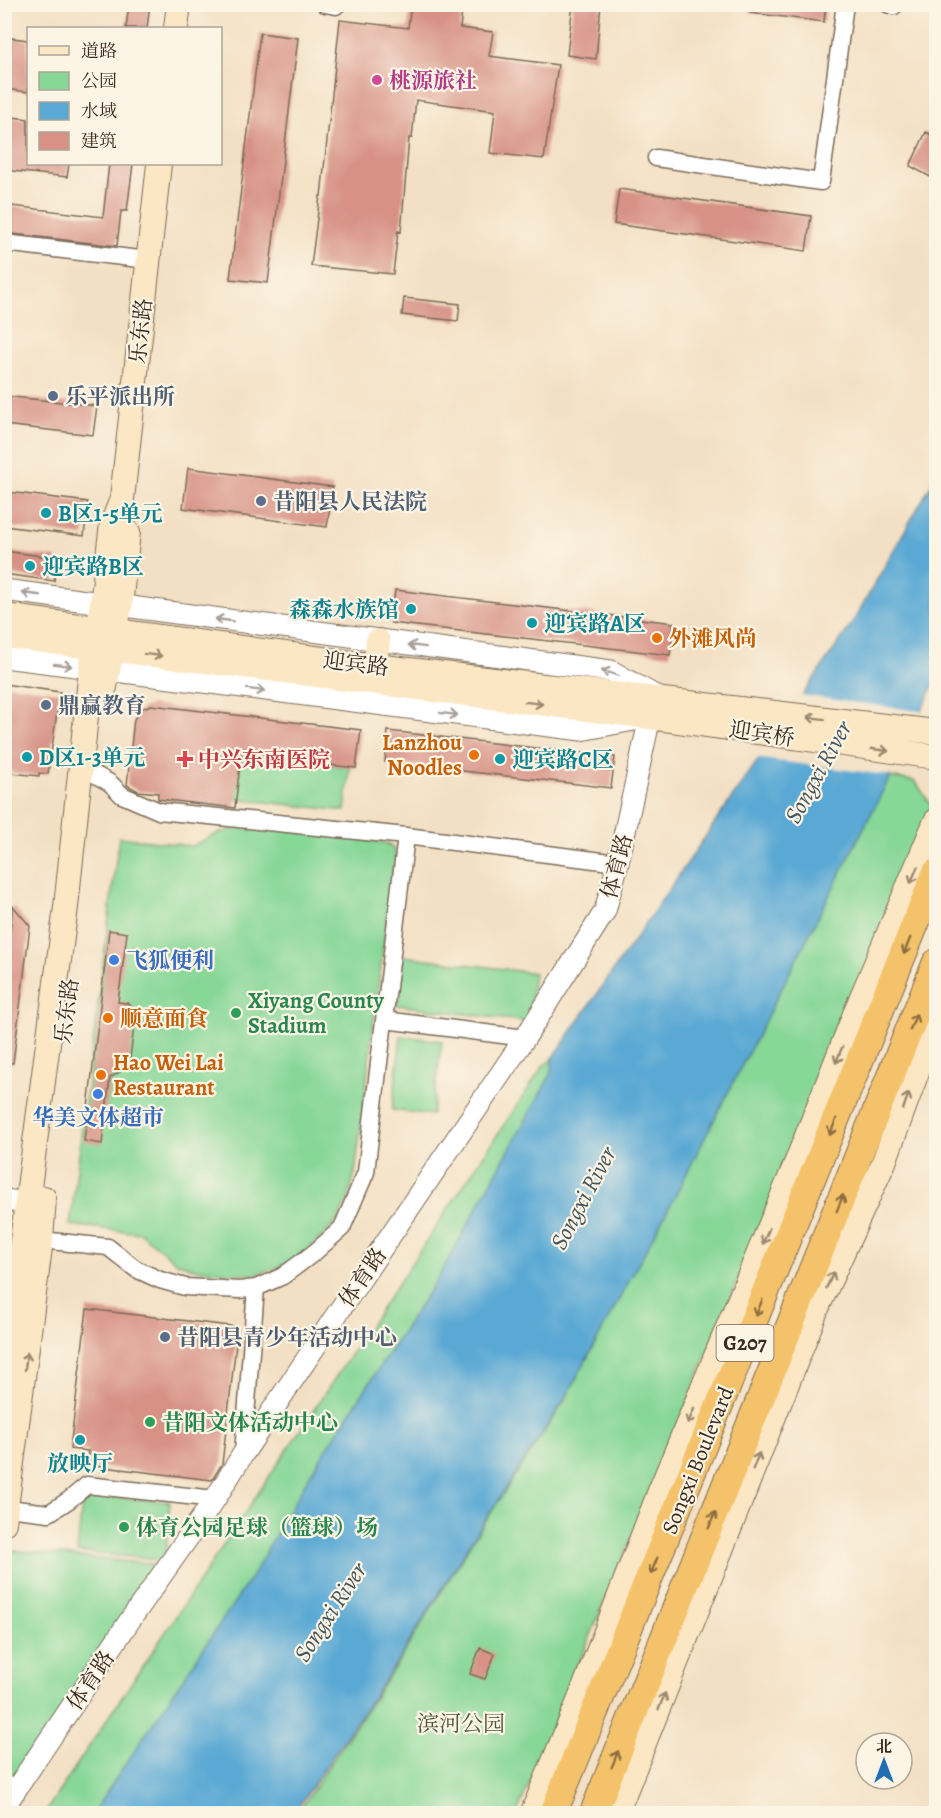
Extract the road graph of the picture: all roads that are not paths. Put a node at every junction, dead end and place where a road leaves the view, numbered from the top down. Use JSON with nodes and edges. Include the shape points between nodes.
{"nodes":[{"id":1,"x":179,"y":4,"type":"edge"},
{"id":2,"x":845,"y":4,"type":"edge"},
{"id":3,"x":887,"y":4,"type":"edge"},
{"id":4,"x":896,"y":4,"type":"edge"},
{"id":5,"x":176,"y":27,"type":"edge"},
{"id":6,"x":656,"y":158,"type":"dead end"},
{"id":7,"x":159,"y":165,"type":"edge"},
{"id":8,"x":4,"y":243,"type":"edge"},
{"id":9,"x":147,"y":260,"type":"junction"},
{"id":10,"x":4,"y":590,"type":"edge"},
{"id":11,"x":111,"y":605,"type":"junction"},
{"id":12,"x":4,"y":616,"type":"edge"},
{"id":13,"x":4,"y":636,"type":"edge"},
{"id":14,"x":378,"y":641,"type":"junction"},
{"id":15,"x":103,"y":649,"type":"junction"},
{"id":16,"x":4,"y":657,"type":"edge"},
{"id":17,"x":373,"y":685,"type":"junction"},
{"id":18,"x":656,"y":708,"type":"junction"},
{"id":19,"x":702,"y":715,"type":"junction"},
{"id":20,"x":936,"y":732,"type":"edge"},
{"id":21,"x":935,"y":757,"type":"edge"},
{"id":22,"x":94,"y":774,"type":"junction"},
{"id":23,"x":936,"y":821,"type":"edge"},
{"id":24,"x":406,"y":836,"type":"junction"},
{"id":25,"x":618,"y":863,"type":"junction"},
{"id":26,"x":936,"y":873,"type":"edge"},
{"id":27,"x":936,"y":963,"type":"edge"},
{"id":28,"x":385,"y":1020,"type":"junction"},
{"id":29,"x":936,"y":1020,"type":"edge"},
{"id":30,"x":525,"y":1038,"type":"junction"},
{"id":31,"x":4,"y":1200,"type":"edge"},
{"id":32,"x":29,"y":1203,"type":"junction"},
{"id":33,"x":41,"y":1240,"type":"junction"},
{"id":34,"x":256,"y":1288,"type":"junction"},
{"id":35,"x":4,"y":1377,"type":"edge"},
{"id":36,"x":243,"y":1454,"type":"junction"},
{"id":37,"x":215,"y":1500,"type":"junction"},
{"id":38,"x":6,"y":1516,"type":"edge"},
{"id":39,"x":588,"y":1703,"type":"junction"},
{"id":40,"x":4,"y":1807,"type":"edge"},
{"id":41,"x":532,"y":1814,"type":"edge"},
{"id":42,"x":554,"y":1814,"type":"edge"},
{"id":43,"x":593,"y":1814,"type":"edge"},
{"id":44,"x":616,"y":1814,"type":"edge"}],
"edges":[{"from":1,"to":5,"type":"main road"},
{"from":2,"to":6,"type":"street","via":[[821,182]]},
{"from":3,"to":4,"type":"street"},
{"from":7,"to":9,"type":"main road","name":"乐东路"},
{"from":8,"to":9,"type":"street"},
{"from":9,"to":11,"type":"main road","name":"乐东路","via":[[122,499],[112,524]]},
{"from":11,"to":10,"type":"street","one_way":true},
{"from":14,"to":11,"type":"street","one_way":true},
{"from":11,"to":15,"type":"main road","name":"乐东路"},
{"from":12,"to":15,"type":"main road","name":"迎宾路"},
{"from":13,"to":15,"type":"main road","name":"迎宾路"},
{"from":14,"to":17,"type":"main road"},
{"from":18,"to":14,"type":"street","one_way":true,"via":[[611,671]]},
{"from":16,"to":15,"type":"street","one_way":true},
{"from":15,"to":17,"type":"main road","name":"迎宾路"},
{"from":15,"to":17,"type":"street","one_way":true},
{"from":15,"to":22,"type":"main road","name":"乐东路"},
{"from":15,"to":32,"type":"main road","name":"乐东路"},
{"from":17,"to":18,"type":"main road","name":"迎宾路"},
{"from":18,"to":19,"type":"main road","name":"迎宾路"},
{"from":18,"to":25,"type":"street","name":"体育路"},
{"from":20,"to":19,"type":"main road","name":"迎宾桥","one_way":true},
{"from":19,"to":21,"type":"main road","name":"迎宾桥","one_way":true},
{"from":22,"to":24,"type":"street","via":[[122,795],[159,811]]},
{"from":22,"to":33,"type":"main road","name":"乐东路"},
{"from":23,"to":39,"type":"main road","one_way":true,"via":[[660,1491]]},
{"from":24,"to":25,"type":"street"},
{"from":24,"to":28,"type":"street"},
{"from":25,"to":30,"type":"street","name":"体育路","via":[[604,911]]},
{"from":26,"to":39,"type":"highway","name":"Songxi Boulevard","number":"G207","one_way":true},
{"from":43,"to":27,"type":"highway","name":"Songxi Boulevard","number":"G207","one_way":true},
{"from":28,"to":30,"type":"street"},
{"from":28,"to":34,"type":"street","via":[[366,1172],[342,1228],[283,1276]]},
{"from":44,"to":29,"type":"main road","one_way":true,"via":[[817,1308],[884,1162]]},
{"from":30,"to":36,"type":"street","name":"体育路"},
{"from":31,"to":32,"type":"street"},
{"from":32,"to":35,"type":"main road","name":"乐东路"},
{"from":33,"to":34,"type":"street","via":[[108,1247],[136,1269],[185,1287]]},
{"from":38,"to":33,"type":"main road","name":"乐东路","one_way":true},
{"from":34,"to":36,"type":"street"},
{"from":36,"to":37,"type":"street","name":"体育路"},
{"from":37,"to":38,"type":"street","via":[[87,1485],[49,1513]]},
{"from":37,"to":40,"type":"street","name":"体育路"},
{"from":39,"to":41,"type":"main road"},
{"from":39,"to":42,"type":"highway","name":"Songxi Boulevard","number":"G207"}]}
